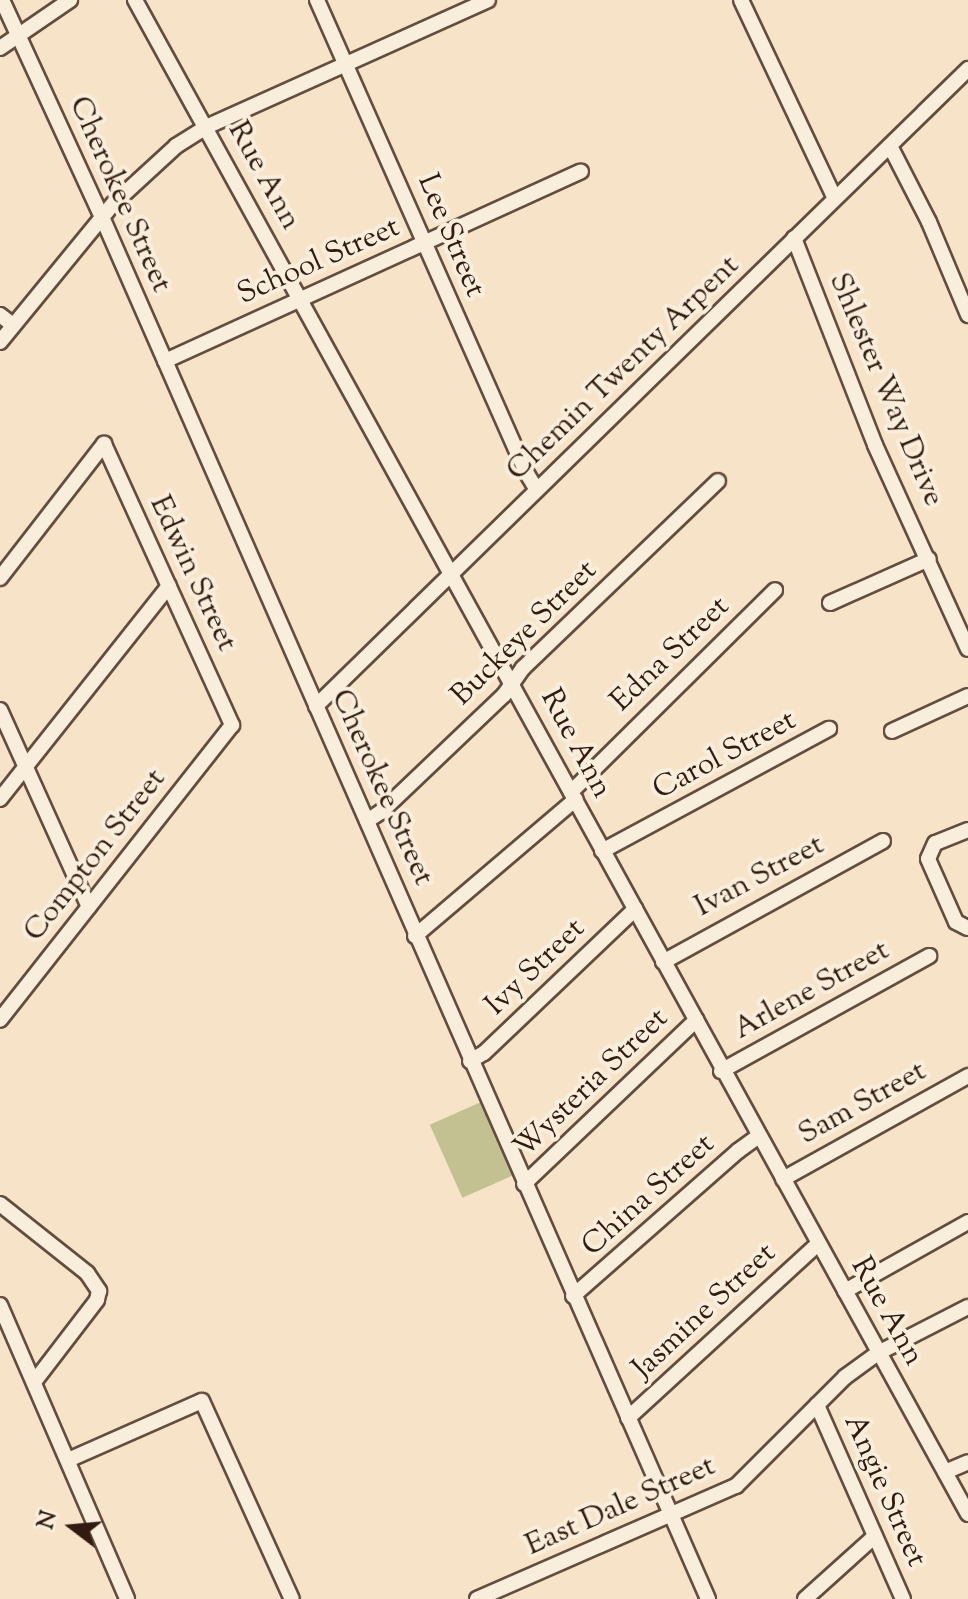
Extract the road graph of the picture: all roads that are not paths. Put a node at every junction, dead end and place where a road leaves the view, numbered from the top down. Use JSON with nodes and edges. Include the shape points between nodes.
{"nodes":[{"id":1,"x":2,"y":0,"type":"edge"},
{"id":2,"x":70,"y":0,"type":"edge"},
{"id":3,"x":135,"y":0,"type":"edge"},
{"id":4,"x":317,"y":0,"type":"edge"},
{"id":5,"x":488,"y":0,"type":"edge"},
{"id":6,"x":741,"y":0,"type":"edge"},
{"id":7,"x":18,"y":34,"type":"junction"},
{"id":8,"x":0,"y":48,"type":"edge"},
{"id":9,"x":346,"y":63,"type":"junction"},
{"id":10,"x":968,"y":69,"type":"edge"},
{"id":11,"x":206,"y":127,"type":"junction"},
{"id":12,"x":890,"y":146,"type":"junction"},
{"id":13,"x":581,"y":171,"type":"dead end"},
{"id":14,"x":834,"y":197,"type":"junction"},
{"id":15,"x":102,"y":217,"type":"junction"},
{"id":16,"x":794,"y":238,"type":"junction"},
{"id":17,"x":425,"y":242,"type":"junction"},
{"id":18,"x":300,"y":300,"type":"junction"},
{"id":19,"x":0,"y":315,"type":"edge"},
{"id":20,"x":968,"y":315,"type":"edge"},
{"id":21,"x":13,"y":325,"type":"junction"},
{"id":22,"x":0,"y":342,"type":"edge"},
{"id":23,"x":165,"y":361,"type":"junction"},
{"id":24,"x":718,"y":481,"type":"dead end"},
{"id":25,"x":537,"y":490,"type":"junction"},
{"id":26,"x":929,"y":559,"type":"junction"},
{"id":27,"x":451,"y":575,"type":"junction"},
{"id":28,"x":0,"y":578,"type":"edge"},
{"id":29,"x":169,"y":586,"type":"junction"},
{"id":30,"x":775,"y":590,"type":"dead end"},
{"id":31,"x":830,"y":603,"type":"dead end"},
{"id":32,"x":968,"y":649,"type":"edge"},
{"id":33,"x":512,"y":683,"type":"junction"},
{"id":34,"x":968,"y":696,"type":"edge"},
{"id":35,"x":316,"y":706,"type":"junction"},
{"id":36,"x":0,"y":710,"type":"edge"},
{"id":37,"x":232,"y":725,"type":"joint"},
{"id":38,"x":829,"y":729,"type":"dead end"},
{"id":39,"x":892,"y":731,"type":"dead end"},
{"id":40,"x":26,"y":766,"type":"junction"},
{"id":41,"x":574,"y":796,"type":"junction"},
{"id":42,"x":0,"y":799,"type":"edge"},
{"id":43,"x":367,"y":821,"type":"junction"},
{"id":44,"x":968,"y":830,"type":"edge"},
{"id":45,"x":883,"y":841,"type":"dead end"},
{"id":46,"x":602,"y":851,"type":"junction"},
{"id":47,"x":89,"y":907,"type":"junction"},
{"id":48,"x":635,"y":909,"type":"junction"},
{"id":49,"x":968,"y":928,"type":"edge"},
{"id":50,"x":415,"y":936,"type":"junction"},
{"id":51,"x":929,"y":956,"type":"dead end"},
{"id":52,"x":663,"y":962,"type":"junction"},
{"id":53,"x":0,"y":1020,"type":"edge"},
{"id":54,"x":696,"y":1020,"type":"junction"},
{"id":55,"x":470,"y":1061,"type":"junction"},
{"id":56,"x":721,"y":1071,"type":"junction"},
{"id":57,"x":968,"y":1076,"type":"edge"},
{"id":58,"x":759,"y":1136,"type":"junction"},
{"id":59,"x":783,"y":1179,"type":"junction"},
{"id":60,"x":524,"y":1184,"type":"junction"},
{"id":61,"x":0,"y":1204,"type":"edge"},
{"id":62,"x":968,"y":1222,"type":"edge"},
{"id":63,"x":818,"y":1244,"type":"junction"},
{"id":64,"x":845,"y":1291,"type":"junction"},
{"id":65,"x":573,"y":1296,"type":"junction"},
{"id":66,"x":0,"y":1305,"type":"edge"},
{"id":67,"x":968,"y":1307,"type":"edge"},
{"id":68,"x":5,"y":1329,"type":"edge"},
{"id":69,"x":878,"y":1353,"type":"junction"},
{"id":70,"x":34,"y":1382,"type":"junction"},
{"id":71,"x":817,"y":1405,"type":"junction"},
{"id":72,"x":628,"y":1418,"type":"junction"},
{"id":73,"x":68,"y":1460,"type":"junction"},
{"id":74,"x":968,"y":1462,"type":"edge"},
{"id":75,"x":945,"y":1472,"type":"junction"},
{"id":76,"x":968,"y":1514,"type":"edge"},
{"id":77,"x":669,"y":1515,"type":"junction"},
{"id":78,"x":875,"y":1536,"type":"junction"},
{"id":79,"x":127,"y":1599,"type":"edge"},
{"id":80,"x":292,"y":1599,"type":"edge"},
{"id":81,"x":477,"y":1599,"type":"edge"},
{"id":82,"x":708,"y":1599,"type":"edge"},
{"id":83,"x":805,"y":1599,"type":"edge"},
{"id":84,"x":903,"y":1599,"type":"edge"}],
"edges":[{"from":1,"to":7,"type":"street","name":"Cherokee Street"},
{"from":2,"to":7,"type":"street"},
{"from":3,"to":11,"type":"street","name":"Rue Ann"},
{"from":4,"to":9,"type":"street","name":"Lee Street"},
{"from":5,"to":9,"type":"street"},
{"from":6,"to":14,"type":"street"},
{"from":7,"to":8,"type":"street"},
{"from":7,"to":15,"type":"street","name":"Cherokee Street"},
{"from":9,"to":11,"type":"street"},
{"from":9,"to":17,"type":"street","name":"Lee Street"},
{"from":10,"to":12,"type":"street","name":"Chemin Twenty Arpent"},
{"from":11,"to":15,"type":"street","via":[[176,146]]},
{"from":11,"to":18,"type":"street","name":"Rue Ann"},
{"from":12,"to":14,"type":"street","name":"Chemin Twenty Arpent"},
{"from":12,"to":20,"type":"street"},
{"from":13,"to":17,"type":"street","name":"School Street"},
{"from":14,"to":16,"type":"street","name":"Chemin Twenty Arpent"},
{"from":15,"to":21,"type":"street"},
{"from":15,"to":23,"type":"street","name":"Cherokee Street"},
{"from":16,"to":25,"type":"street","name":"Chemin Twenty Arpent"},
{"from":16,"to":26,"type":"street","name":"Shlester Way Drive","via":[[875,445]]},
{"from":17,"to":18,"type":"street","name":"School Street"},
{"from":17,"to":25,"type":"street","name":"Lee Street"},
{"from":18,"to":23,"type":"street","name":"School Street"},
{"from":18,"to":27,"type":"street","name":"Rue Ann"},
{"from":19,"to":21,"type":"street"},
{"from":21,"to":22,"type":"street"},
{"from":23,"to":35,"type":"street","name":"Cherokee Street"},
{"from":24,"to":33,"type":"street","name":"Buckeye Street"},
{"from":25,"to":27,"type":"street","name":"Chemin Twenty Arpent"},
{"from":26,"to":31,"type":"street"},
{"from":26,"to":32,"type":"street","name":"Shlester Way Drive"},
{"from":27,"to":33,"type":"street","name":"Rue Ann"},
{"from":27,"to":35,"type":"street","name":"Chemin Twenty Arpent"},
{"from":28,"to":29,"type":"street","name":"Edwin Street","via":[[104,444]]},
{"from":29,"to":37,"type":"street","name":"Edwin Street"},
{"from":29,"to":40,"type":"street"},
{"from":30,"to":41,"type":"street","name":"Edna Street"},
{"from":33,"to":41,"type":"street","name":"Rue Ann"},
{"from":33,"to":43,"type":"street","name":"Buckeye Street"},
{"from":34,"to":39,"type":"street"},
{"from":35,"to":43,"type":"street","name":"Cherokee Street"},
{"from":36,"to":40,"type":"street"},
{"from":37,"to":47,"type":"street","name":"Compton Street"},
{"from":38,"to":46,"type":"street","name":"Carol Street"},
{"from":40,"to":42,"type":"street"},
{"from":40,"to":47,"type":"street"},
{"from":41,"to":46,"type":"street","name":"Rue Ann"},
{"from":41,"to":50,"type":"street","name":"Edna Street"},
{"from":43,"to":50,"type":"street","name":"Cherokee Street"},
{"from":44,"to":49,"type":"street","via":[[935,843],[928,859],[956,922]]},
{"from":45,"to":52,"type":"street","name":"Ivan Street"},
{"from":46,"to":48,"type":"street","name":"Rue Ann"},
{"from":47,"to":53,"type":"street","name":"Compton Street"},
{"from":48,"to":52,"type":"street","name":"Rue Ann"},
{"from":48,"to":55,"type":"street","name":"Ivy Street"},
{"from":50,"to":55,"type":"street","name":"Cherokee Street"},
{"from":51,"to":56,"type":"street","name":"Arlene Street"},
{"from":52,"to":54,"type":"street","name":"Rue Ann"},
{"from":54,"to":56,"type":"street","name":"Rue Ann"},
{"from":54,"to":60,"type":"street","name":"Wysteria Street"},
{"from":55,"to":60,"type":"street","name":"Cherokee Street"},
{"from":56,"to":58,"type":"street","name":"Rue Ann"},
{"from":57,"to":59,"type":"street","name":"Sam Street"},
{"from":58,"to":59,"type":"street","name":"Rue Ann"},
{"from":58,"to":65,"type":"street","name":"China Street"},
{"from":59,"to":63,"type":"street","name":"Rue Ann"},
{"from":60,"to":65,"type":"street","name":"Cherokee Street"},
{"from":61,"to":70,"type":"street","via":[[87,1273],[99,1291]]},
{"from":62,"to":64,"type":"street"},
{"from":63,"to":64,"type":"street","name":"Rue Ann"},
{"from":63,"to":72,"type":"street","name":"Jasmine Street"},
{"from":64,"to":69,"type":"street","name":"Rue Ann"},
{"from":65,"to":72,"type":"street","name":"Cherokee Street"},
{"from":66,"to":68,"type":"street"},
{"from":67,"to":69,"type":"street","name":"East Dale Street"},
{"from":68,"to":70,"type":"street"},
{"from":69,"to":71,"type":"street","name":"East Dale Street"},
{"from":69,"to":75,"type":"street","name":"Rue Ann"},
{"from":70,"to":73,"type":"street"},
{"from":71,"to":77,"type":"street","name":"East Dale Street","via":[[736,1486]]},
{"from":71,"to":78,"type":"street","name":"Angie Street"},
{"from":72,"to":77,"type":"street","name":"Cherokee Street"},
{"from":73,"to":79,"type":"street"},
{"from":73,"to":80,"type":"street","via":[[202,1401]]},
{"from":74,"to":75,"type":"street"},
{"from":75,"to":76,"type":"street","name":"Rue Ann"},
{"from":77,"to":81,"type":"street","name":"East Dale Street"},
{"from":77,"to":82,"type":"street","name":"Cherokee Street"},
{"from":78,"to":83,"type":"street"},
{"from":78,"to":84,"type":"street","name":"Angie Street"}]}
